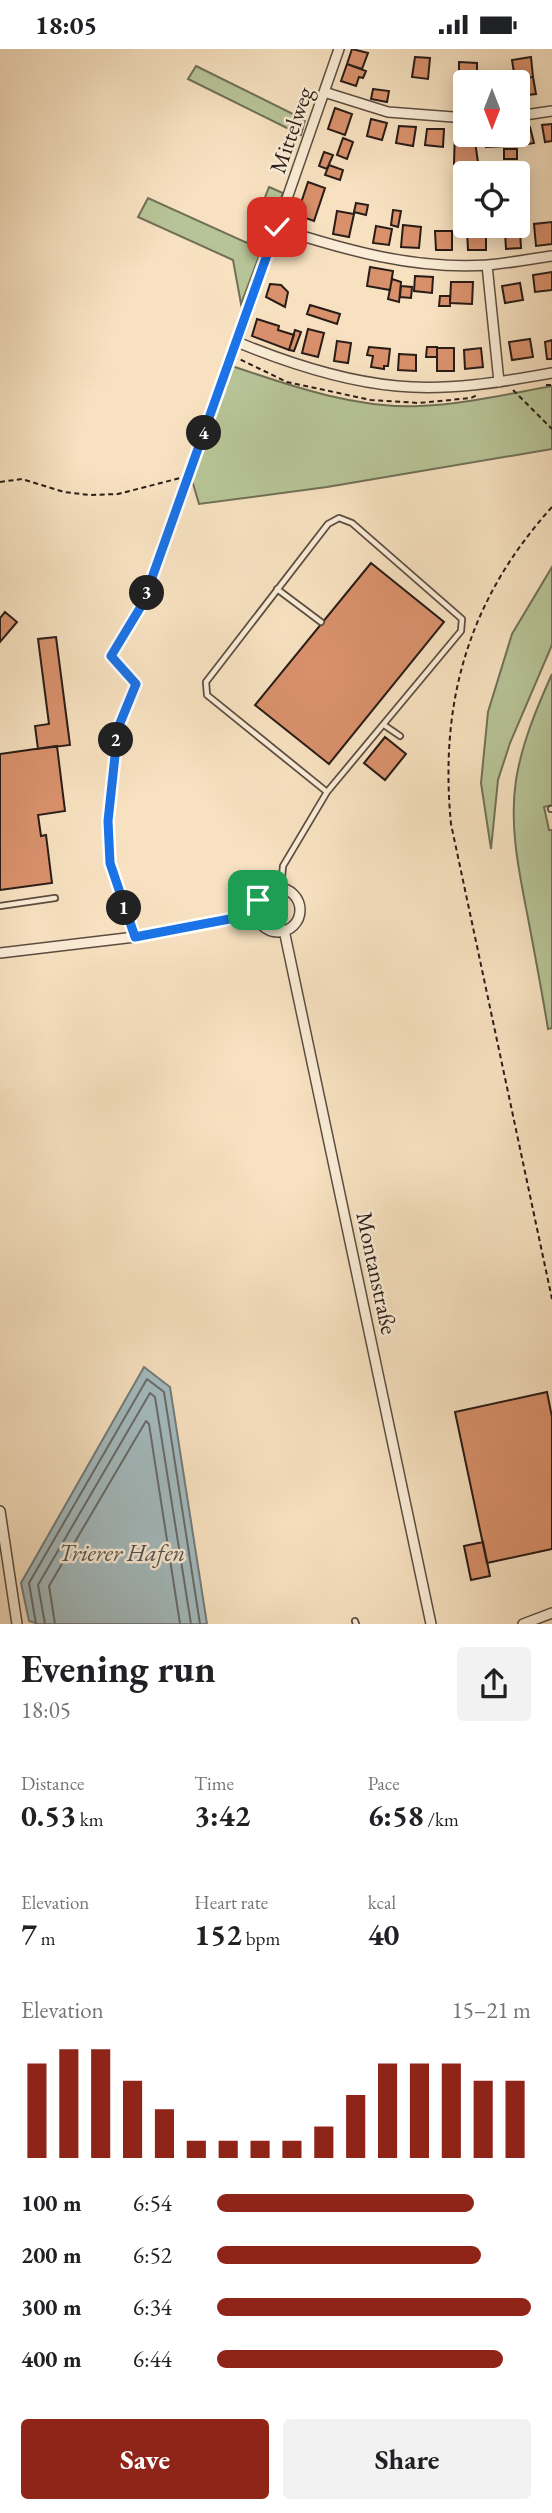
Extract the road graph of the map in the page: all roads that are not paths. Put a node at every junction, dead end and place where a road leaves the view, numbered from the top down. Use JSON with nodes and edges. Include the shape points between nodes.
{"nodes":[{"id":1,"x":338,"y":49,"type":"edge"},
{"id":2,"x":324,"y":92,"type":"junction"},
{"id":3,"x":552,"y":111,"type":"edge"},
{"id":4,"x":530,"y":114,"type":"edge"},
{"id":5,"x":453,"y":117,"type":"edge"},
{"id":6,"x":277,"y":227,"type":"junction"},
{"id":7,"x":552,"y":256,"type":"edge"},
{"id":8,"x":487,"y":265,"type":"junction"},
{"id":9,"x":552,"y":373,"type":"edge"},
{"id":10,"x":499,"y":383,"type":"junction"},
{"id":11,"x":277,"y":589,"type":"junction"},
{"id":12,"x":321,"y":622,"type":"dead end"},
{"id":13,"x":383,"y":725,"type":"junction"},
{"id":14,"x":400,"y":736,"type":"dead end"},
{"id":15,"x":327,"y":792,"type":"junction"},
{"id":16,"x":281,"y":888,"type":"junction"},
{"id":17,"x":55,"y":898,"type":"dead end"},
{"id":18,"x":0,"y":906,"type":"edge"},
{"id":19,"x":256,"y":914,"type":"junction"},
{"id":20,"x":284,"y":930,"type":"junction"},
{"id":21,"x":0,"y":953,"type":"edge"},
{"id":22,"x":0,"y":1511,"type":"edge"},
{"id":23,"x":552,"y":1613,"type":"edge"},
{"id":24,"x":17,"y":1624,"type":"edge"},
{"id":25,"x":431,"y":1624,"type":"edge"},
{"id":26,"x":523,"y":1624,"type":"edge"}],
"edges":[{"from":1,"to":2,"type":"street","name":"Mittelweg"},
{"from":2,"to":5,"type":"street","via":[[388,112]]},
{"from":2,"to":6,"type":"street","name":"Mittelweg"},
{"from":3,"to":4,"type":"street"},
{"from":6,"to":8,"type":"street","via":[[339,248],[407,262]]},
{"from":6,"to":10,"type":"street","name":"Mittelweg","via":[[237,342],[321,372],[397,386]]},
{"from":7,"to":8,"type":"street"},
{"from":8,"to":10,"type":"street"},
{"from":9,"to":10,"type":"street"},
{"from":11,"to":12,"type":"lane"},
{"from":11,"to":13,"type":"lane","via":[[328,524],[339,519],[352,523],[462,619],[461,631]]},
{"from":11,"to":15,"type":"lane","via":[[206,682],[207,695]]},
{"from":13,"to":14,"type":"lane"},
{"from":13,"to":15,"type":"lane"},
{"from":15,"to":16,"type":"lane","via":[[283,866]]},
{"from":16,"to":19,"type":"street","via":[[260,896]]},
{"from":16,"to":20,"type":"street","via":[[295,897],[299,910],[296,921]]},
{"from":17,"to":18,"type":"lane"},
{"from":19,"to":20,"type":"street","via":[[263,926]]},
{"from":19,"to":21,"type":"street","via":[[135,937]]},
{"from":20,"to":25,"type":"street","name":"Montanstraße"},
{"from":22,"to":24,"type":"street"},
{"from":23,"to":26,"type":"street"}]}
